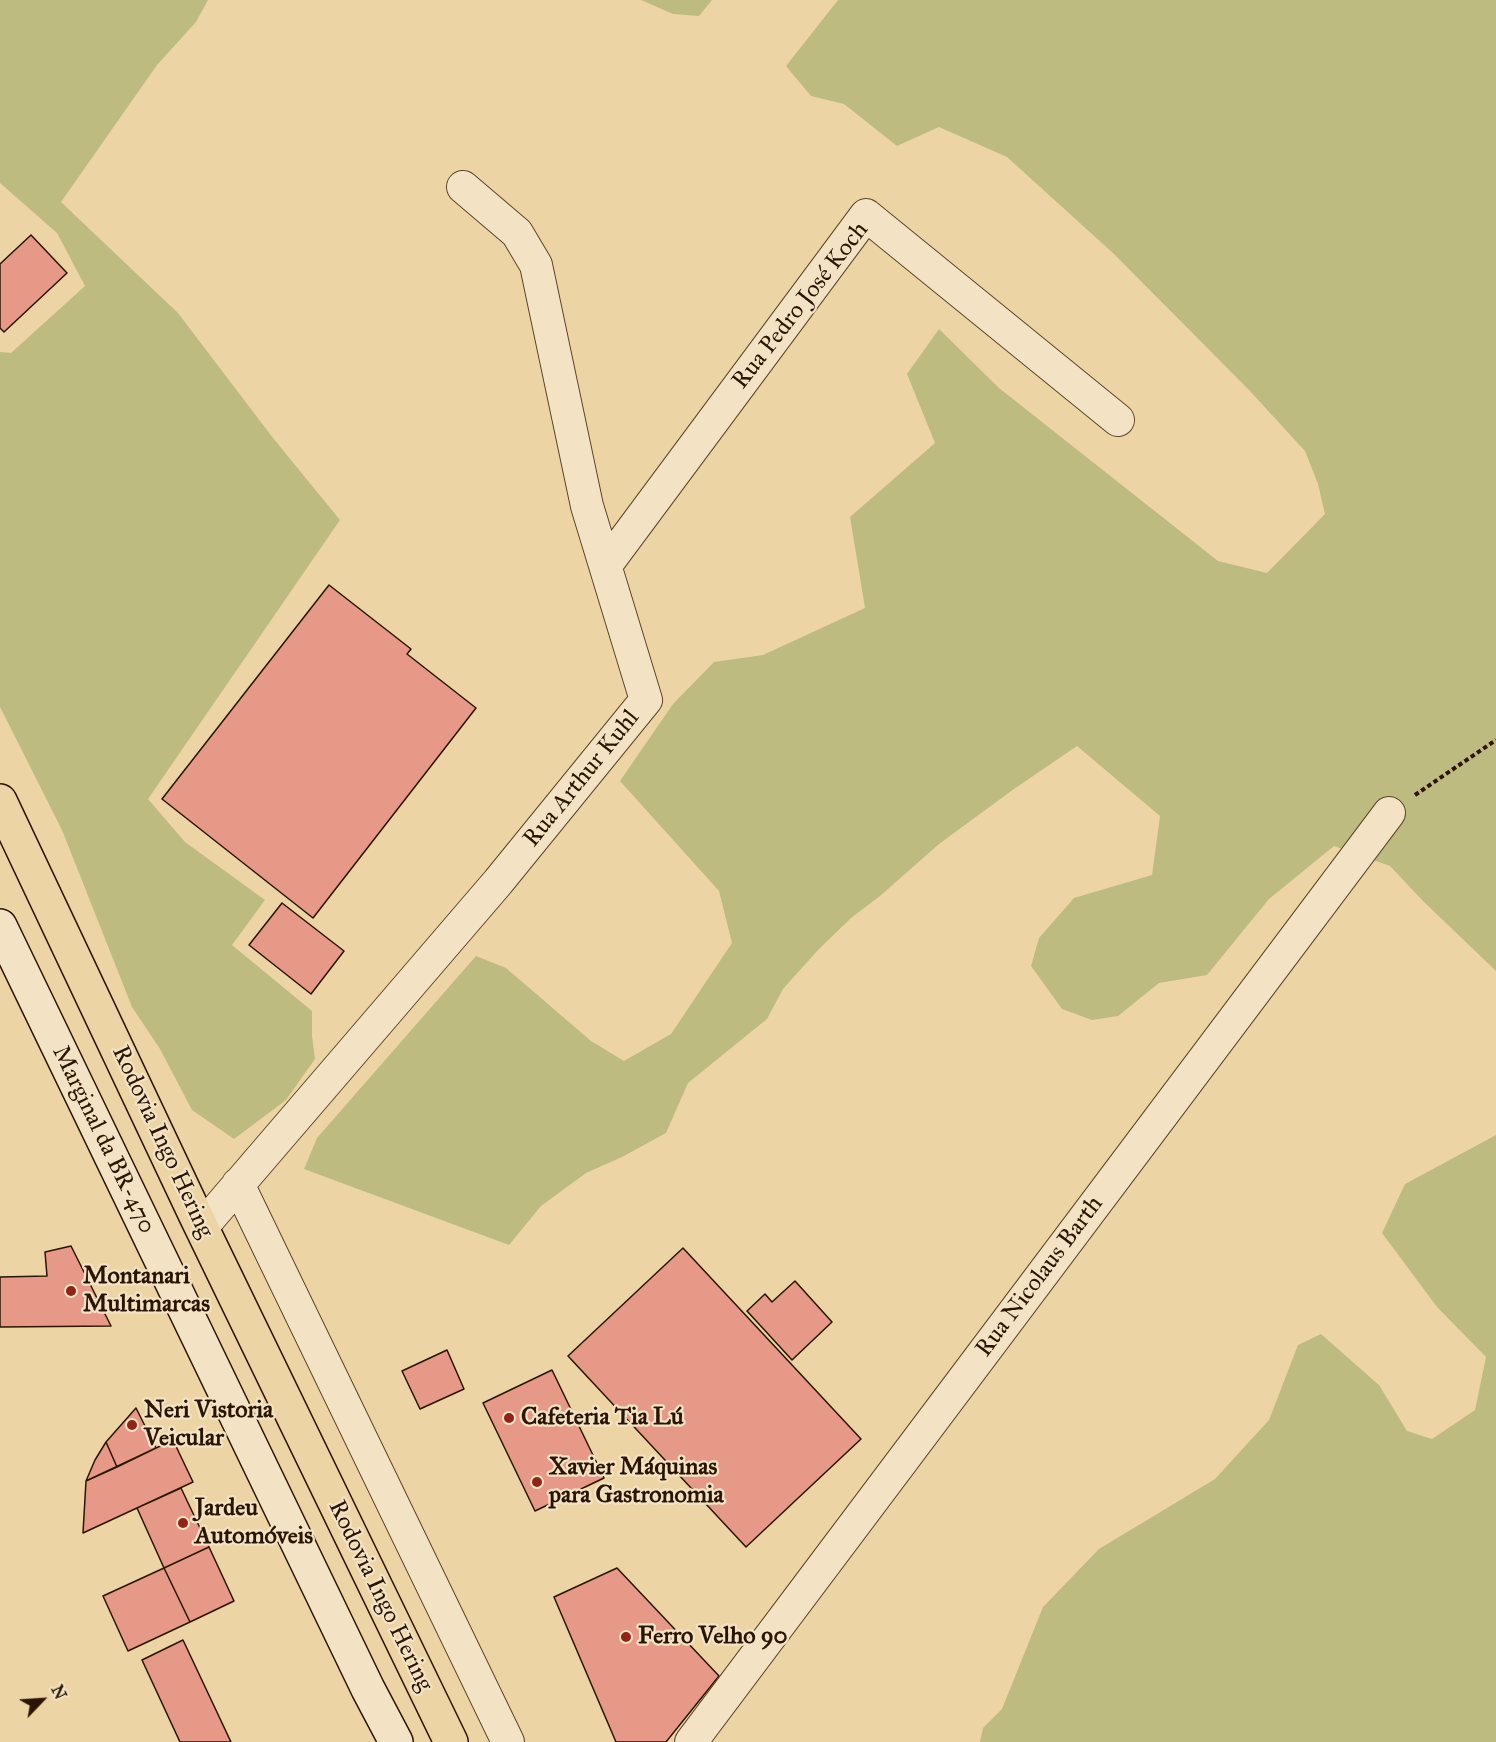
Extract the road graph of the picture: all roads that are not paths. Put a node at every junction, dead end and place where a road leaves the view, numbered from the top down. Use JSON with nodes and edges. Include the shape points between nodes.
{"nodes":[{"id":1,"x":463,"y":187,"type":"dead end"},
{"id":2,"x":1118,"y":420,"type":"dead end"},
{"id":3,"x":606,"y":565,"type":"junction"},
{"id":4,"x":0,"y":801,"type":"edge"},
{"id":5,"x":1389,"y":813,"type":"road end"},
{"id":6,"x":0,"y":926,"type":"edge"},
{"id":7,"x":238,"y":1184,"type":"junction"},
{"id":8,"x":202,"y":1227,"type":"junction"},
{"id":9,"x":396,"y":1742,"type":"edge"},
{"id":10,"x":451,"y":1742,"type":"edge"},
{"id":11,"x":508,"y":1742,"type":"edge"},
{"id":12,"x":691,"y":1742,"type":"edge"}],
"edges":[{"from":1,"to":3,"type":"street","name":"Rua Arthur Kuhl","via":[[517,233],[536,265],[587,506]]},
{"from":2,"to":3,"type":"street","name":"Rua Pedro José Koch","via":[[866,215]]},
{"from":3,"to":7,"type":"street","name":"Rua Arthur Kuhl","via":[[646,700],[498,882]]},
{"from":4,"to":8,"type":"highway","name":"Rodovia Ingo Hering"},
{"from":5,"to":12,"type":"street","name":"Rua Nicolaus Barth"},
{"from":6,"to":9,"type":"main road","name":"Marginal da BR-470"},
{"from":7,"to":8,"type":"street","name":"Rua Arthur Kuhl"},
{"from":7,"to":11,"type":"street"},
{"from":8,"to":10,"type":"highway","name":"Rodovia Ingo Hering"}]}
